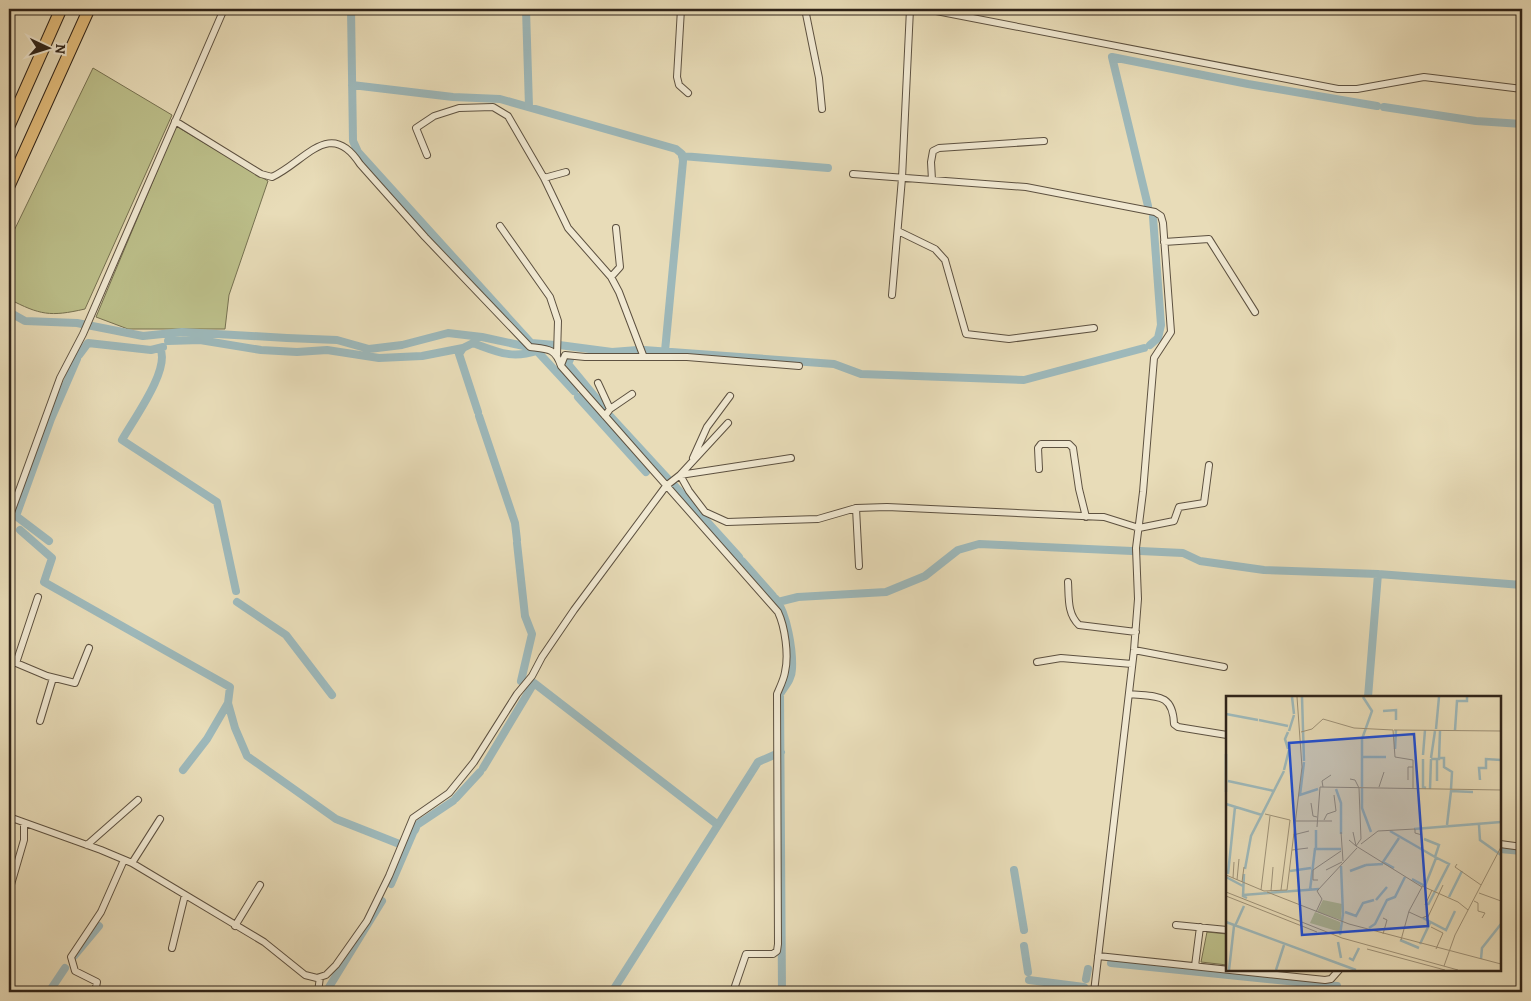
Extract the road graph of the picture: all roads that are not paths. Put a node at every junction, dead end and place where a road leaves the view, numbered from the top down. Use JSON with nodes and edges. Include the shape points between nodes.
{"nodes":[{"id":1,"x":61,"y":9,"type":"edge"},
{"id":2,"x":89,"y":9,"type":"edge"},
{"id":3,"x":224,"y":9,"type":"edge"},
{"id":4,"x":681,"y":9,"type":"edge"},
{"id":5,"x":805,"y":9,"type":"edge"},
{"id":6,"x":910,"y":9,"type":"edge"},
{"id":7,"x":926,"y":9,"type":"edge"},
{"id":8,"x":1522,"y":89,"type":"edge"},
{"id":9,"x":688,"y":93,"type":"dead end"},
{"id":10,"x":822,"y":109,"type":"dead end"},
{"id":11,"x":175,"y":121,"type":"junction"},
{"id":12,"x":9,"y":126,"type":"edge"},
{"id":13,"x":1044,"y":141,"type":"dead end"},
{"id":14,"x":428,"y":155,"type":"dead end"},
{"id":15,"x":566,"y":172,"type":"dead end"},
{"id":16,"x":853,"y":174,"type":"dead end"},
{"id":17,"x":544,"y":178,"type":"junction"},
{"id":18,"x":902,"y":178,"type":"junction"},
{"id":19,"x":932,"y":180,"type":"junction"},
{"id":20,"x":9,"y":186,"type":"edge"},
{"id":21,"x":500,"y":226,"type":"dead end"},
{"id":22,"x":616,"y":228,"type":"dead end"},
{"id":23,"x":898,"y":231,"type":"junction"},
{"id":24,"x":1164,"y":242,"type":"junction"},
{"id":25,"x":611,"y":277,"type":"junction"},
{"id":26,"x":892,"y":295,"type":"dead end"},
{"id":27,"x":1255,"y":312,"type":"dead end"},
{"id":28,"x":1094,"y":328,"type":"dead end"},
{"id":29,"x":643,"y":355,"type":"junction"},
{"id":30,"x":558,"y":356,"type":"junction"},
{"id":31,"x":562,"y":366,"type":"junction"},
{"id":32,"x":798,"y":366,"type":"dead end"},
{"id":33,"x":598,"y":383,"type":"dead end"},
{"id":34,"x":632,"y":394,"type":"dead end"},
{"id":35,"x":730,"y":396,"type":"dead end"},
{"id":36,"x":610,"y":409,"type":"junction"},
{"id":37,"x":605,"y":416,"type":"junction"},
{"id":38,"x":728,"y":423,"type":"dead end"},
{"id":39,"x":791,"y":458,"type":"dead end"},
{"id":40,"x":691,"y":463,"type":"junction"},
{"id":41,"x":1209,"y":465,"type":"dead end"},
{"id":42,"x":1038,"y":469,"type":"dead end"},
{"id":43,"x":680,"y":475,"type":"junction"},
{"id":44,"x":666,"y":486,"type":"junction"},
{"id":45,"x":856,"y":508,"type":"junction"},
{"id":46,"x":1086,"y":517,"type":"junction"},
{"id":47,"x":9,"y":518,"type":"edge"},
{"id":48,"x":1139,"y":528,"type":"junction"},
{"id":49,"x":859,"y":566,"type":"dead end"},
{"id":50,"x":1068,"y":582,"type":"dead end"},
{"id":51,"x":38,"y":597,"type":"dead end"},
{"id":52,"x":1136,"y":632,"type":"junction"},
{"id":53,"x":89,"y":648,"type":"dead end"},
{"id":54,"x":1134,"y":650,"type":"junction"},
{"id":55,"x":9,"y":660,"type":"edge"},
{"id":56,"x":1037,"y":662,"type":"dead end"},
{"id":57,"x":16,"y":663,"type":"junction"},
{"id":58,"x":1132,"y":664,"type":"junction"},
{"id":59,"x":1224,"y":667,"type":"dead end"},
{"id":60,"x":53,"y":678,"type":"junction"},
{"id":61,"x":1129,"y":694,"type":"junction"},
{"id":62,"x":40,"y":721,"type":"dead end"},
{"id":63,"x":1226,"y":736,"type":"edge"},
{"id":64,"x":138,"y":800,"type":"dead end"},
{"id":65,"x":9,"y":817,"type":"edge"},
{"id":66,"x":160,"y":819,"type":"dead end"},
{"id":67,"x":24,"y":823,"type":"junction"},
{"id":68,"x":1501,"y":844,"type":"edge"},
{"id":69,"x":87,"y":845,"type":"junction"},
{"id":70,"x":1522,"y":846,"type":"edge"},
{"id":71,"x":124,"y":860,"type":"junction"},
{"id":72,"x":132,"y":863,"type":"junction"},
{"id":73,"x":260,"y":885,"type":"dead end"},
{"id":74,"x":10,"y":888,"type":"dead end"},
{"id":75,"x":185,"y":895,"type":"junction"},
{"id":76,"x":1176,"y":925,"type":"dead end"},
{"id":77,"x":234,"y":926,"type":"junction"},
{"id":78,"x":1200,"y":927,"type":"junction"},
{"id":79,"x":1226,"y":930,"type":"edge"},
{"id":80,"x":172,"y":948,"type":"dead end"},
{"id":81,"x":1098,"y":956,"type":"junction"},
{"id":82,"x":1196,"y":966,"type":"junction"},
{"id":83,"x":1226,"y":968,"type":"edge"},
{"id":84,"x":1259,"y":971,"type":"edge"},
{"id":85,"x":1339,"y":971,"type":"edge"},
{"id":86,"x":1272,"y":972,"type":"edge"},
{"id":87,"x":320,"y":976,"type":"junction"},
{"id":88,"x":95,"y":992,"type":"edge"},
{"id":89,"x":318,"y":992,"type":"edge"},
{"id":90,"x":733,"y":992,"type":"edge"},
{"id":91,"x":1094,"y":992,"type":"edge"}],
"edges":[{"from":1,"to":12,"type":"highway"},
{"from":2,"to":20,"type":"highway"},
{"from":3,"to":11,"type":"street"},
{"from":4,"to":9,"type":"street","via":[[677,77],[678,85]]},
{"from":5,"to":10,"type":"street"},
{"from":6,"to":18,"type":"street"},
{"from":7,"to":8,"type":"street","via":[[1338,89],[1357,89],[1424,77]]},
{"from":11,"to":30,"type":"street","via":[[261,174],[272,177],[322,145],[343,144],[352,150],[360,164],[425,237],[530,347],[550,350]]},
{"from":11,"to":47,"type":"street","via":[[83,334],[60,378]]},
{"from":13,"to":19,"type":"street","via":[[939,148],[933,151],[930,162]]},
{"from":14,"to":17,"type":"street","via":[[416,128],[434,116],[459,108],[493,107],[508,116]]},
{"from":15,"to":17,"type":"street"},
{"from":16,"to":18,"type":"street"},
{"from":17,"to":25,"type":"street","via":[[568,228]]},
{"from":18,"to":19,"type":"street"},
{"from":18,"to":23,"type":"street"},
{"from":19,"to":24,"type":"street","via":[[1026,187],[1155,212],[1161,216]]},
{"from":21,"to":30,"type":"street","via":[[550,298],[558,321]]},
{"from":22,"to":25,"type":"street","via":[[620,267]]},
{"from":23,"to":26,"type":"street"},
{"from":23,"to":28,"type":"street","via":[[935,248],[945,260],[966,334],[1009,339]]},
{"from":24,"to":27,"type":"street","via":[[1209,239]]},
{"from":24,"to":48,"type":"street","via":[[1171,332],[1154,358]]},
{"from":25,"to":29,"type":"street"},
{"from":29,"to":31,"type":"street","via":[[585,357],[569,354],[565,355]]},
{"from":29,"to":32,"type":"street"},
{"from":30,"to":31,"type":"street"},
{"from":31,"to":37,"type":"street"},
{"from":33,"to":36,"type":"street"},
{"from":34,"to":36,"type":"street"},
{"from":35,"to":40,"type":"street","via":[[707,427]]},
{"from":36,"to":37,"type":"street"},
{"from":37,"to":44,"type":"street"},
{"from":38,"to":40,"type":"street"},
{"from":39,"to":43,"type":"street"},
{"from":40,"to":43,"type":"street"},
{"from":41,"to":48,"type":"street","via":[[1204,502],[1180,507],[1174,521]]},
{"from":42,"to":46,"type":"street","via":[[1038,448],[1041,444],[1069,444],[1074,448]]},
{"from":43,"to":44,"type":"street"},
{"from":43,"to":45,"type":"street","via":[[706,512],[727,522],[818,519]]},
{"from":44,"to":87,"type":"street","via":[[569,618],[474,762],[449,793],[414,818],[367,921],[336,965]]},
{"from":44,"to":90,"type":"street","via":[[770,602],[782,621],[786,671],[777,694],[778,944],[773,954],[746,954]]},
{"from":45,"to":46,"type":"street","via":[[888,506]]},
{"from":45,"to":49,"type":"street"},
{"from":46,"to":48,"type":"street","via":[[1104,517]]},
{"from":48,"to":52,"type":"street"},
{"from":50,"to":52,"type":"street","via":[[1070,612],[1079,625]]},
{"from":51,"to":57,"type":"street"},
{"from":52,"to":54,"type":"street"},
{"from":53,"to":60,"type":"street","via":[[75,683]]},
{"from":54,"to":58,"type":"street"},
{"from":54,"to":59,"type":"street"},
{"from":55,"to":57,"type":"street"},
{"from":56,"to":58,"type":"street","via":[[1061,658]]},
{"from":57,"to":60,"type":"street"},
{"from":58,"to":61,"type":"street"},
{"from":60,"to":62,"type":"street"},
{"from":61,"to":63,"type":"street","via":[[1162,698],[1169,702],[1174,724],[1178,727]]},
{"from":61,"to":81,"type":"street"},
{"from":64,"to":69,"type":"street"},
{"from":65,"to":67,"type":"street"},
{"from":66,"to":72,"type":"street"},
{"from":67,"to":69,"type":"street"},
{"from":67,"to":74,"type":"street","via":[[24,840]]},
{"from":68,"to":70,"type":"street"},
{"from":69,"to":71,"type":"street"},
{"from":71,"to":72,"type":"street"},
{"from":71,"to":88,"type":"street","via":[[101,912],[71,957],[75,971],[96,982]]},
{"from":72,"to":75,"type":"street"},
{"from":73,"to":77,"type":"street"},
{"from":75,"to":77,"type":"street"},
{"from":75,"to":80,"type":"street"},
{"from":76,"to":78,"type":"street"},
{"from":77,"to":87,"type":"street","via":[[264,942],[305,975]]},
{"from":78,"to":79,"type":"street"},
{"from":78,"to":82,"type":"street"},
{"from":81,"to":82,"type":"street"},
{"from":81,"to":91,"type":"street"},
{"from":82,"to":83,"type":"street"},
{"from":84,"to":86,"type":"street"},
{"from":85,"to":86,"type":"street","via":[[1331,979],[1324,980]]},
{"from":87,"to":89,"type":"street"}]}
